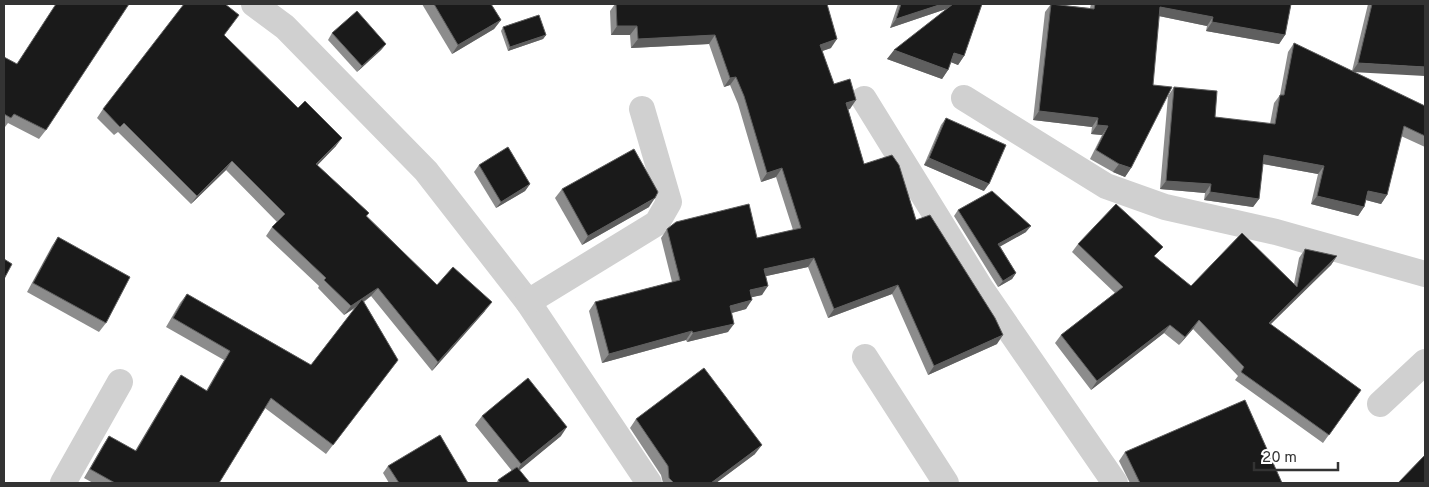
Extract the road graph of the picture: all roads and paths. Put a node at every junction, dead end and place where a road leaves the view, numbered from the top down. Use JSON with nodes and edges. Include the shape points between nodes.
{"nodes":[{"id":1,"x":254,"y":4,"type":"edge"},
{"id":2,"x":864,"y":98,"type":"dead end"},
{"id":3,"x":964,"y":98,"type":"dead end"},
{"id":4,"x":642,"y":109,"type":"dead end"},
{"id":5,"x":1425,"y":274,"type":"edge"},
{"id":6,"x":528,"y":302,"type":"junction"},
{"id":7,"x":864,"y":357,"type":"dead end"},
{"id":8,"x":1425,"y":362,"type":"edge"},
{"id":9,"x":120,"y":382,"type":"dead end"},
{"id":10,"x":1380,"y":404,"type":"dead end"},
{"id":11,"x":63,"y":483,"type":"edge"},
{"id":12,"x":649,"y":483,"type":"edge"},
{"id":13,"x":946,"y":483,"type":"edge"},
{"id":14,"x":1115,"y":483,"type":"edge"}],
"edges":[{"from":1,"to":6,"type":"street","via":[[286,27],[426,171]]},
{"from":2,"to":14,"type":"street","via":[[982,290]]},
{"from":3,"to":5,"type":"street","via":[[1106,186],[1165,207],[1276,232]]},
{"from":4,"to":6,"type":"street","via":[[669,202],[657,223]]},
{"from":6,"to":12,"type":"street"},
{"from":7,"to":13,"type":"street"},
{"from":8,"to":10,"type":"street"},
{"from":9,"to":11,"type":"street"}]}
